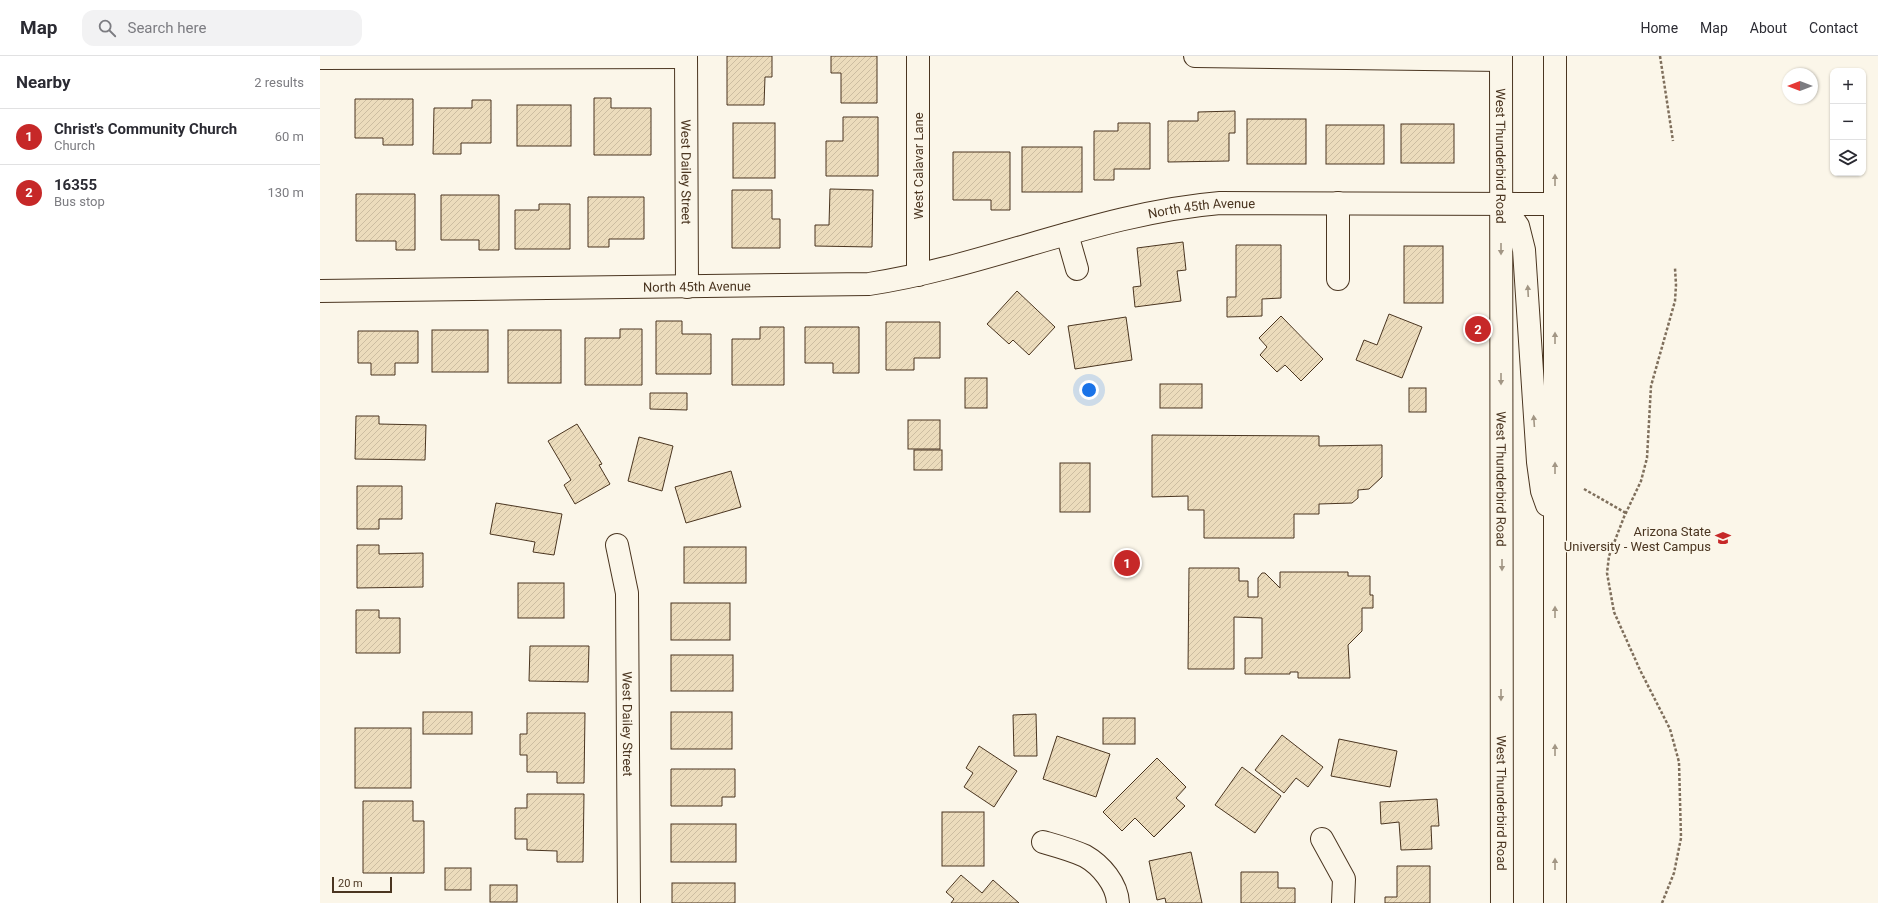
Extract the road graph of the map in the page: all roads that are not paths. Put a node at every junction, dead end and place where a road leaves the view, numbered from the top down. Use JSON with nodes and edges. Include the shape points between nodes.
{"nodes":[{"id":1,"x":918,"y":56,"type":"edge"},
{"id":2,"x":1195,"y":56,"type":"edge"},
{"id":3,"x":1555,"y":56,"type":"edge"},
{"id":4,"x":433,"y":57,"type":"edge"},
{"id":5,"x":686,"y":57,"type":"edge"},
{"id":6,"x":320,"y":58,"type":"edge"},
{"id":7,"x":1501,"y":58,"type":"edge"},
{"id":8,"x":1338,"y":203,"type":"junction"},
{"id":9,"x":1501,"y":203,"type":"junction"},
{"id":10,"x":1555,"y":204,"type":"junction"},
{"id":11,"x":1067,"y":234,"type":"junction"},
{"id":12,"x":1077,"y":269,"type":"dead end"},
{"id":13,"x":918,"y":275,"type":"junction"},
{"id":14,"x":1338,"y":280,"type":"dead end"},
{"id":15,"x":687,"y":287,"type":"junction"},
{"id":16,"x":320,"y":291,"type":"edge"},
{"id":17,"x":1555,"y":527,"type":"junction"},
{"id":18,"x":617,"y":545,"type":"dead end"},
{"id":19,"x":1322,"y":839,"type":"dead end"},
{"id":20,"x":1043,"y":842,"type":"dead end"},
{"id":21,"x":628,"y":903,"type":"edge"},
{"id":22,"x":1118,"y":903,"type":"edge"},
{"id":23,"x":1343,"y":903,"type":"edge"},
{"id":24,"x":1502,"y":903,"type":"edge"},
{"id":25,"x":1555,"y":903,"type":"edge"}],
"edges":[{"from":1,"to":13,"type":"street","name":"West Calavar Lane"},
{"from":2,"to":7,"type":"street"},
{"from":10,"to":3,"type":"street","one_way":true},
{"from":4,"to":5,"type":"street"},
{"from":4,"to":6,"type":"street"},
{"from":5,"to":15,"type":"street","name":"West Dailey Street"},
{"from":7,"to":9,"type":"street","name":"West Thunderbird Road"},
{"from":8,"to":9,"type":"street","name":"North 45th Avenue"},
{"from":8,"to":11,"type":"street","name":"North 45th Avenue","via":[[1194,205]]},
{"from":8,"to":14,"type":"street"},
{"from":9,"to":10,"type":"street","name":"North 45th Avenue"},
{"from":17,"to":9,"type":"street","one_way":true,"via":[[1542,491],[1538,462],[1524,250],[1518,226]]},
{"from":9,"to":24,"type":"street","name":"West Thunderbird Road","one_way":true},
{"from":17,"to":10,"type":"street","one_way":true},
{"from":11,"to":12,"type":"street"},
{"from":11,"to":13,"type":"street","name":"North 45th Avenue"},
{"from":13,"to":15,"type":"street","name":"North 45th Avenue","via":[[869,284]]},
{"from":15,"to":16,"type":"street","name":"North 45th Avenue"},
{"from":25,"to":17,"type":"street","one_way":true},
{"from":18,"to":21,"type":"street","name":"West Dailey Street","via":[[627,593]]},
{"from":19,"to":23,"type":"street","via":[[1344,879]]},
{"from":20,"to":22,"type":"street","via":[[1085,856],[1102,869],[1113,885]]}]}
